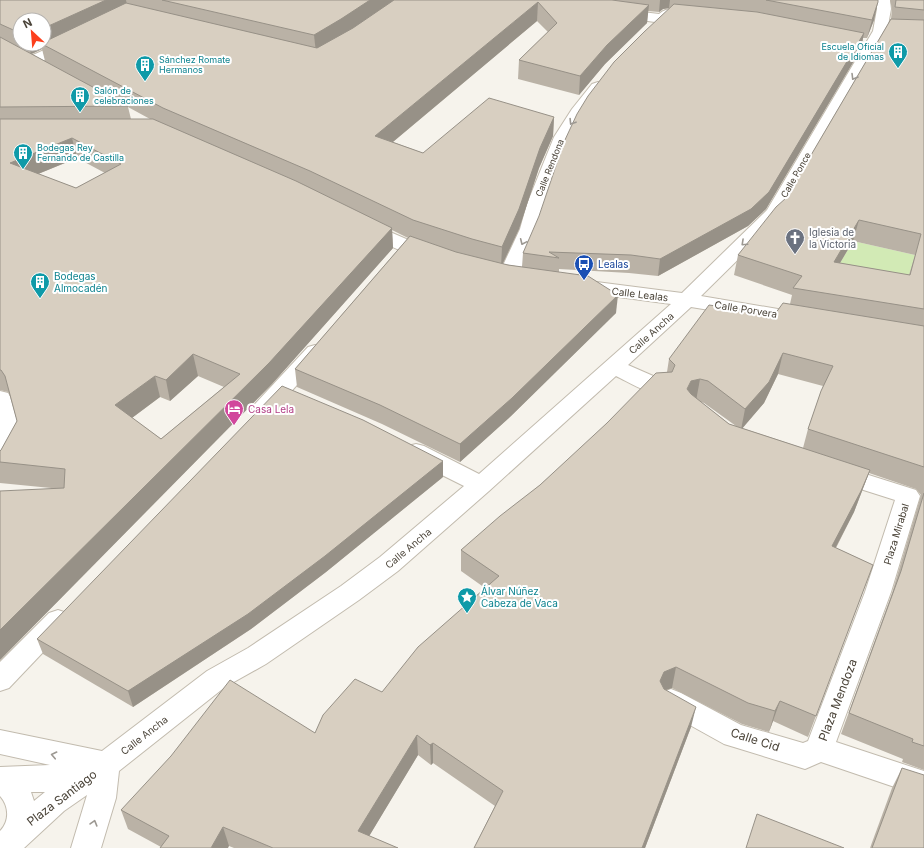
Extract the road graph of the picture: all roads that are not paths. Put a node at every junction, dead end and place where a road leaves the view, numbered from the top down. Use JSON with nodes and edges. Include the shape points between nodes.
{"nodes":[{"id":1,"x":883,"y":0,"type":"edge"},
{"id":2,"x":601,"y":11,"type":"edge"},
{"id":3,"x":700,"y":16,"type":"edge"},
{"id":4,"x":662,"y":19,"type":"junction"},
{"id":5,"x":86,"y":35,"type":"edge"},
{"id":6,"x":644,"y":35,"type":"edge"},
{"id":7,"x":48,"y":72,"type":"edge"},
{"id":8,"x":609,"y":72,"type":"edge"},
{"id":9,"x":352,"y":219,"type":"edge"},
{"id":10,"x":406,"y":246,"type":"junction"},
{"id":11,"x":449,"y":260,"type":"edge"},
{"id":12,"x":391,"y":264,"type":"edge"},
{"id":13,"x":508,"y":276,"type":"edge"},
{"id":14,"x":567,"y":284,"type":"edge"},
{"id":15,"x":686,"y":300,"type":"junction"},
{"id":16,"x":822,"y":322,"type":"edge"},
{"id":17,"x":330,"y":335,"type":"edge"},
{"id":18,"x":614,"y":367,"type":"junction"},
{"id":19,"x":659,"y":387,"type":"edge"},
{"id":20,"x":281,"y":390,"type":"junction"},
{"id":21,"x":0,"y":398,"type":"edge"},
{"id":22,"x":302,"y":399,"type":"edge"},
{"id":23,"x":249,"y":423,"type":"edge"},
{"id":24,"x":400,"y":444,"type":"edge"},
{"id":25,"x":0,"y":465,"type":"edge"},
{"id":26,"x":821,"y":468,"type":"edge"},
{"id":27,"x":481,"y":485,"type":"junction"},
{"id":28,"x":878,"y":592,"type":"joint"},
{"id":29,"x":70,"y":608,"type":"edge"},
{"id":30,"x":0,"y":680,"type":"edge"},
{"id":31,"x":671,"y":702,"type":"edge"},
{"id":32,"x":0,"y":742,"type":"edge"},
{"id":33,"x":819,"y":749,"type":"junction"},
{"id":34,"x":106,"y":765,"type":"junction"},
{"id":35,"x":2,"y":781,"type":"edge"},
{"id":36,"x":924,"y":784,"type":"edge"},
{"id":37,"x":11,"y":840,"type":"edge"},
{"id":38,"x":86,"y":848,"type":"edge"}],
"edges":[{"from":1,"to":15,"type":"street","name":"Calle Ponce","one_way":true,"via":[[884,9],[876,37],[774,212]]},
{"from":2,"to":4,"type":"street"},
{"from":3,"to":4,"type":"street","via":[[669,13]]},
{"from":4,"to":6,"type":"street"},
{"from":5,"to":7,"type":"street","via":[[23,58]]},
{"from":8,"to":13,"type":"street","name":"Calle Rendona","one_way":true,"via":[[562,137],[529,229]]},
{"from":9,"to":10,"type":"street"},
{"from":10,"to":11,"type":"street"},
{"from":10,"to":12,"type":"street"},
{"from":14,"to":15,"type":"street","name":"Calle Lealas"},
{"from":15,"to":16,"type":"street","name":"Calle Porvera"},
{"from":15,"to":18,"type":"street","name":"Calle Ancha"},
{"from":17,"to":20,"type":"street"},
{"from":18,"to":19,"type":"street"},
{"from":18,"to":27,"type":"street","name":"Calle Ancha"},
{"from":20,"to":22,"type":"street"},
{"from":20,"to":23,"type":"street"},
{"from":21,"to":25,"type":"street","via":[[12,442]]},
{"from":24,"to":27,"type":"street"},
{"from":26,"to":28,"type":"street","name":"Plaza Mirabal","via":[[908,496]]},
{"from":27,"to":34,"type":"street","name":"Calle Ancha","via":[[350,593],[257,656],[216,679]]},
{"from":28,"to":33,"type":"street","name":"Plaza Mendoza"},
{"from":29,"to":30,"type":"street"},
{"from":31,"to":33,"type":"street","name":"Calle Cid","via":[[734,735],[805,756]]},
{"from":34,"to":32,"type":"street","name":"Plaza Santiago","one_way":true},
{"from":33,"to":36,"type":"street","name":"Plaza Mendoza"},
{"from":34,"to":35,"type":"street","name":"Plaza Santiago","via":[[55,778]]},
{"from":34,"to":37,"type":"street","name":"Plaza Santiago","via":[[54,802]]},
{"from":38,"to":34,"type":"street","name":"Plaza Santiago","one_way":true,"via":[[101,798]]},
{"from":35,"to":37,"type":"street","name":"Plaza Santiago","via":[[18,796],[22,813]]}]}
